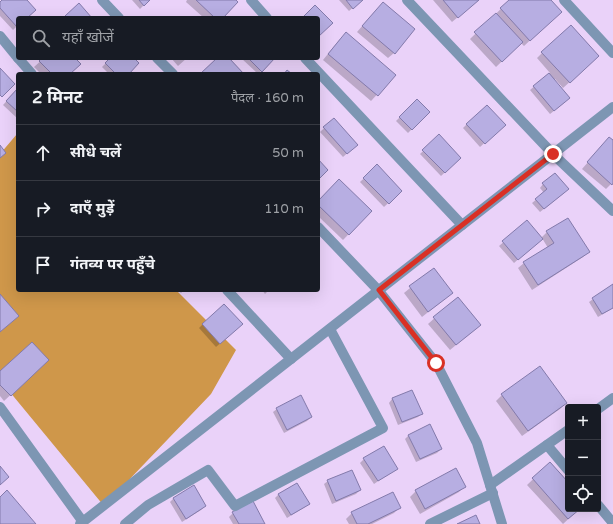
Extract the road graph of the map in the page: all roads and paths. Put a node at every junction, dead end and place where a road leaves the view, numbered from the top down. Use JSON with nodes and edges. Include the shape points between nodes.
{"nodes":[{"id":1,"x":102,"y":0,"type":"edge"},
{"id":2,"x":250,"y":0,"type":"edge"},
{"id":3,"x":407,"y":0,"type":"edge"},
{"id":4,"x":564,"y":0,"type":"edge"},
{"id":5,"x":117,"y":16,"type":"edge"},
{"id":6,"x":265,"y":16,"type":"edge"},
{"id":7,"x":0,"y":36,"type":"edge"},
{"id":8,"x":613,"y":53,"type":"edge"},
{"id":9,"x":16,"y":56,"type":"edge"},
{"id":10,"x":20,"y":60,"type":"edge"},
{"id":11,"x":159,"y":60,"type":"edge"},
{"id":12,"x":307,"y":60,"type":"edge"},
{"id":13,"x":30,"y":72,"type":"edge"},
{"id":14,"x":171,"y":72,"type":"edge"},
{"id":15,"x":318,"y":72,"type":"edge"},
{"id":16,"x":320,"y":74,"type":"edge"},
{"id":17,"x":613,"y":107,"type":"edge"},
{"id":18,"x":553,"y":154,"type":"junction"},
{"id":19,"x":613,"y":211,"type":"edge"},
{"id":20,"x":462,"y":225,"type":"junction"},
{"id":21,"x":320,"y":229,"type":"edge"},
{"id":22,"x":379,"y":290,"type":"junction"},
{"id":23,"x":229,"y":292,"type":"edge"},
{"id":24,"x":330,"y":329,"type":"junction"},
{"id":25,"x":291,"y":359,"type":"junction"},
{"id":26,"x":613,"y":398,"type":"edge"},
{"id":27,"x":0,"y":407,"type":"edge"},
{"id":28,"x":601,"y":407,"type":"edge"},
{"id":29,"x":565,"y":432,"type":"edge"},
{"id":30,"x":546,"y":445,"type":"junction"},
{"id":31,"x":565,"y":467,"type":"edge"},
{"id":32,"x":491,"y":489,"type":"junction"},
{"id":33,"x":601,"y":509,"type":"edge"},
{"id":34,"x":82,"y":523,"type":"edge"},
{"id":35,"x":613,"y":523,"type":"edge"},
{"id":36,"x":125,"y":524,"type":"edge"},
{"id":37,"x":430,"y":524,"type":"edge"},
{"id":38,"x":502,"y":524,"type":"edge"}],
"edges":[{"from":1,"to":5,"type":"street"},
{"from":2,"to":6,"type":"street"},
{"from":3,"to":18,"type":"street"},
{"from":4,"to":8,"type":"street"},
{"from":7,"to":9,"type":"street"},
{"from":10,"to":13,"type":"street"},
{"from":11,"to":14,"type":"street"},
{"from":12,"to":15,"type":"street"},
{"from":16,"to":20,"type":"street"},
{"from":17,"to":18,"type":"street"},
{"from":18,"to":19,"type":"street"},
{"from":18,"to":20,"type":"street"},
{"from":20,"to":22,"type":"street"},
{"from":21,"to":22,"type":"street"},
{"from":22,"to":24,"type":"street"},
{"from":22,"to":32,"type":"street","via":[[436,363],[476,443]]},
{"from":23,"to":25,"type":"street"},
{"from":24,"to":25,"type":"street"},
{"from":24,"to":36,"type":"street","via":[[383,428],[235,506],[208,470],[148,505]]},
{"from":25,"to":34,"type":"street"},
{"from":26,"to":28,"type":"street"},
{"from":27,"to":34,"type":"street"},
{"from":29,"to":30,"type":"street"},
{"from":30,"to":31,"type":"street"},
{"from":30,"to":32,"type":"street"},
{"from":32,"to":37,"type":"street"},
{"from":32,"to":38,"type":"street"},
{"from":33,"to":35,"type":"street"}]}
